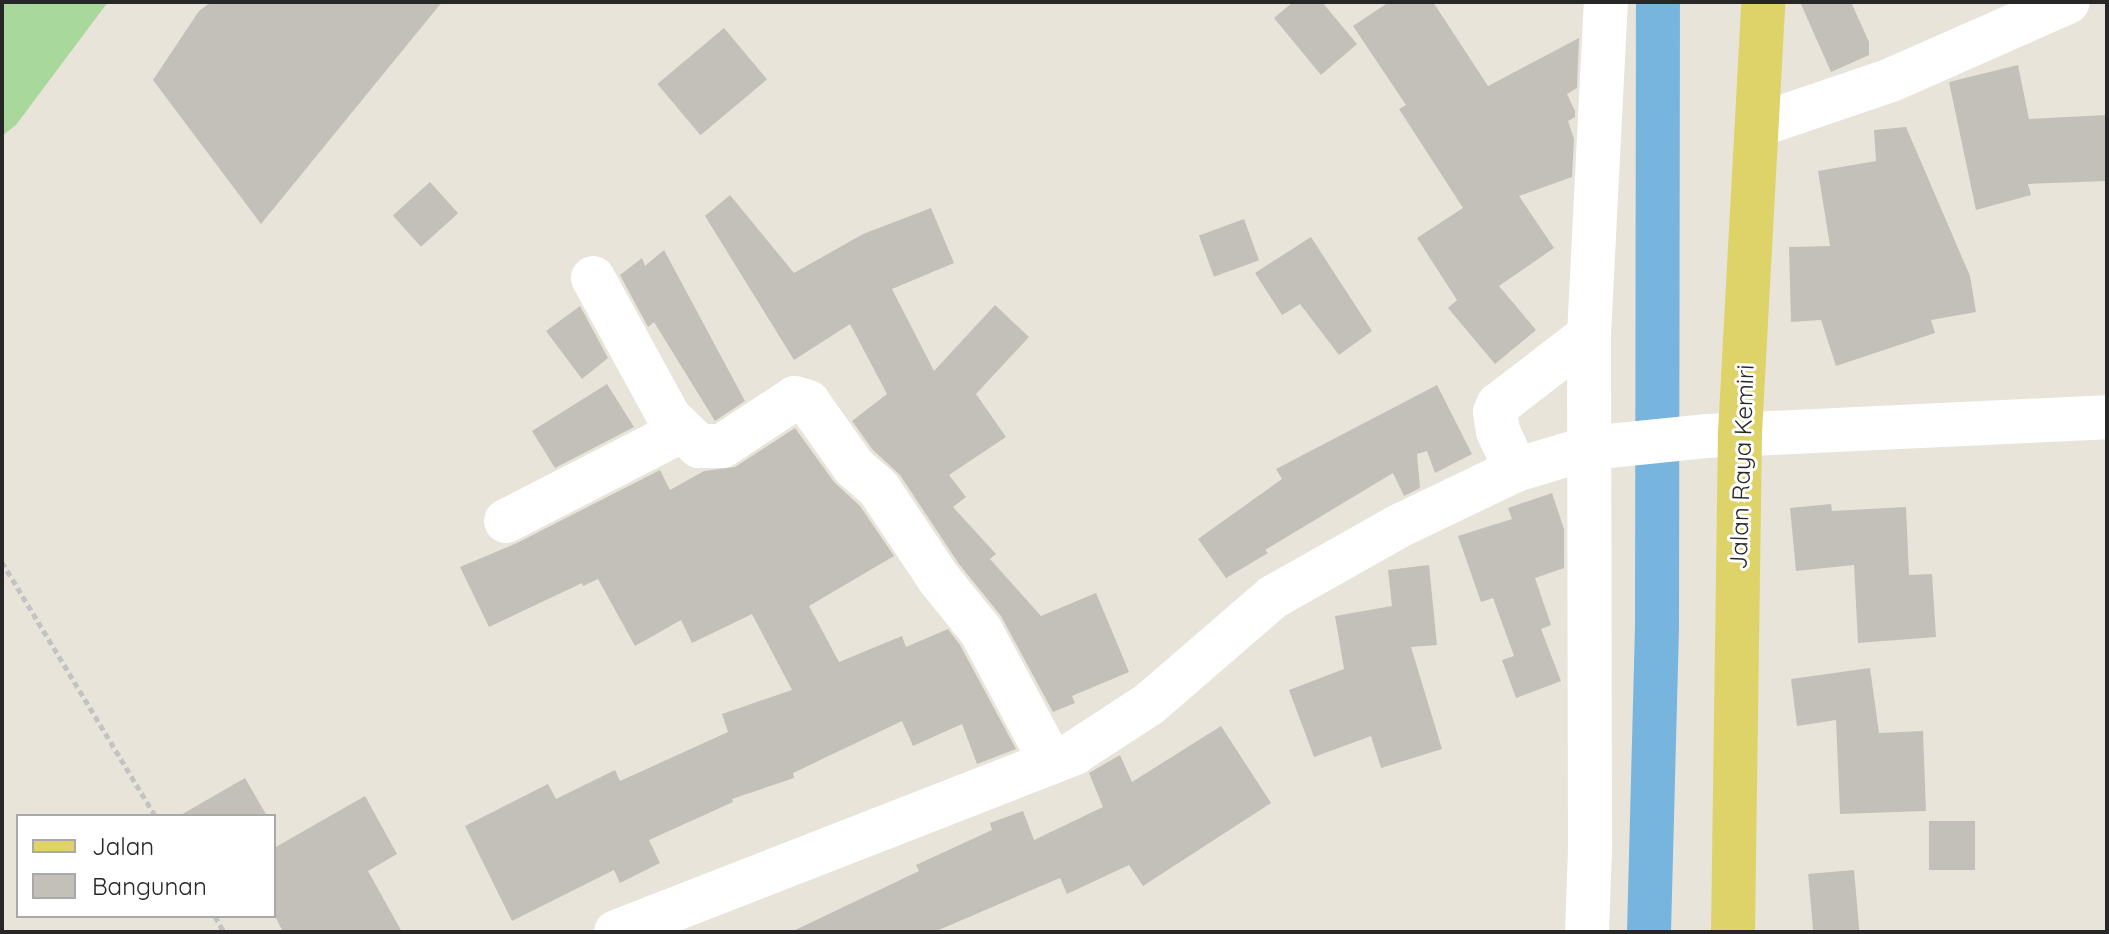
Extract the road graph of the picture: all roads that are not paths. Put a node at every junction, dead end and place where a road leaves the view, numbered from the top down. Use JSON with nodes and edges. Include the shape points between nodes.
{"nodes":[{"id":1,"x":1606,"y":2,"type":"edge"},
{"id":2,"x":1763,"y":2,"type":"edge"},
{"id":3,"x":2068,"y":2,"type":"edge"},
{"id":4,"x":1759,"y":125,"type":"junction"},
{"id":5,"x":593,"y":278,"type":"dead end"},
{"id":6,"x":1589,"y":335,"type":"junction"},
{"id":7,"x":2107,"y":417,"type":"edge"},
{"id":8,"x":681,"y":431,"type":"junction"},
{"id":9,"x":1724,"y":435,"type":"junction"},
{"id":10,"x":1597,"y":447,"type":"junction"},
{"id":11,"x":1516,"y":470,"type":"junction"},
{"id":12,"x":506,"y":521,"type":"dead end"},
{"id":13,"x":1051,"y":762,"type":"junction"},
{"id":14,"x":616,"y":932,"type":"edge"},
{"id":15,"x":1587,"y":932,"type":"edge"},
{"id":16,"x":1733,"y":932,"type":"edge"}],
"edges":[{"from":1,"to":6,"type":"street"},
{"from":2,"to":4,"type":"main road","name":"Jalan Raya Kemiri"},
{"from":3,"to":4,"type":"street","via":[[1891,80]]},
{"from":4,"to":9,"type":"main road","name":"Jalan Raya Kemiri"},
{"from":5,"to":8,"type":"street"},
{"from":6,"to":10,"type":"street"},
{"from":6,"to":11,"type":"street","via":[[1498,405],[1498,431]]},
{"from":7,"to":9,"type":"street"},
{"from":8,"to":12,"type":"street"},
{"from":8,"to":13,"type":"street","via":[[699,446],[722,446],[795,398],[808,402],[854,467],[879,489],[981,631]]},
{"from":9,"to":10,"type":"street"},
{"from":9,"to":16,"type":"main road","name":"Jalan Raya Kemiri"},
{"from":10,"to":11,"type":"street"},
{"from":10,"to":15,"type":"street"},
{"from":11,"to":13,"type":"street","via":[[1312,573],[1262,605],[1148,705],[1109,733]]},
{"from":13,"to":14,"type":"street"}]}
